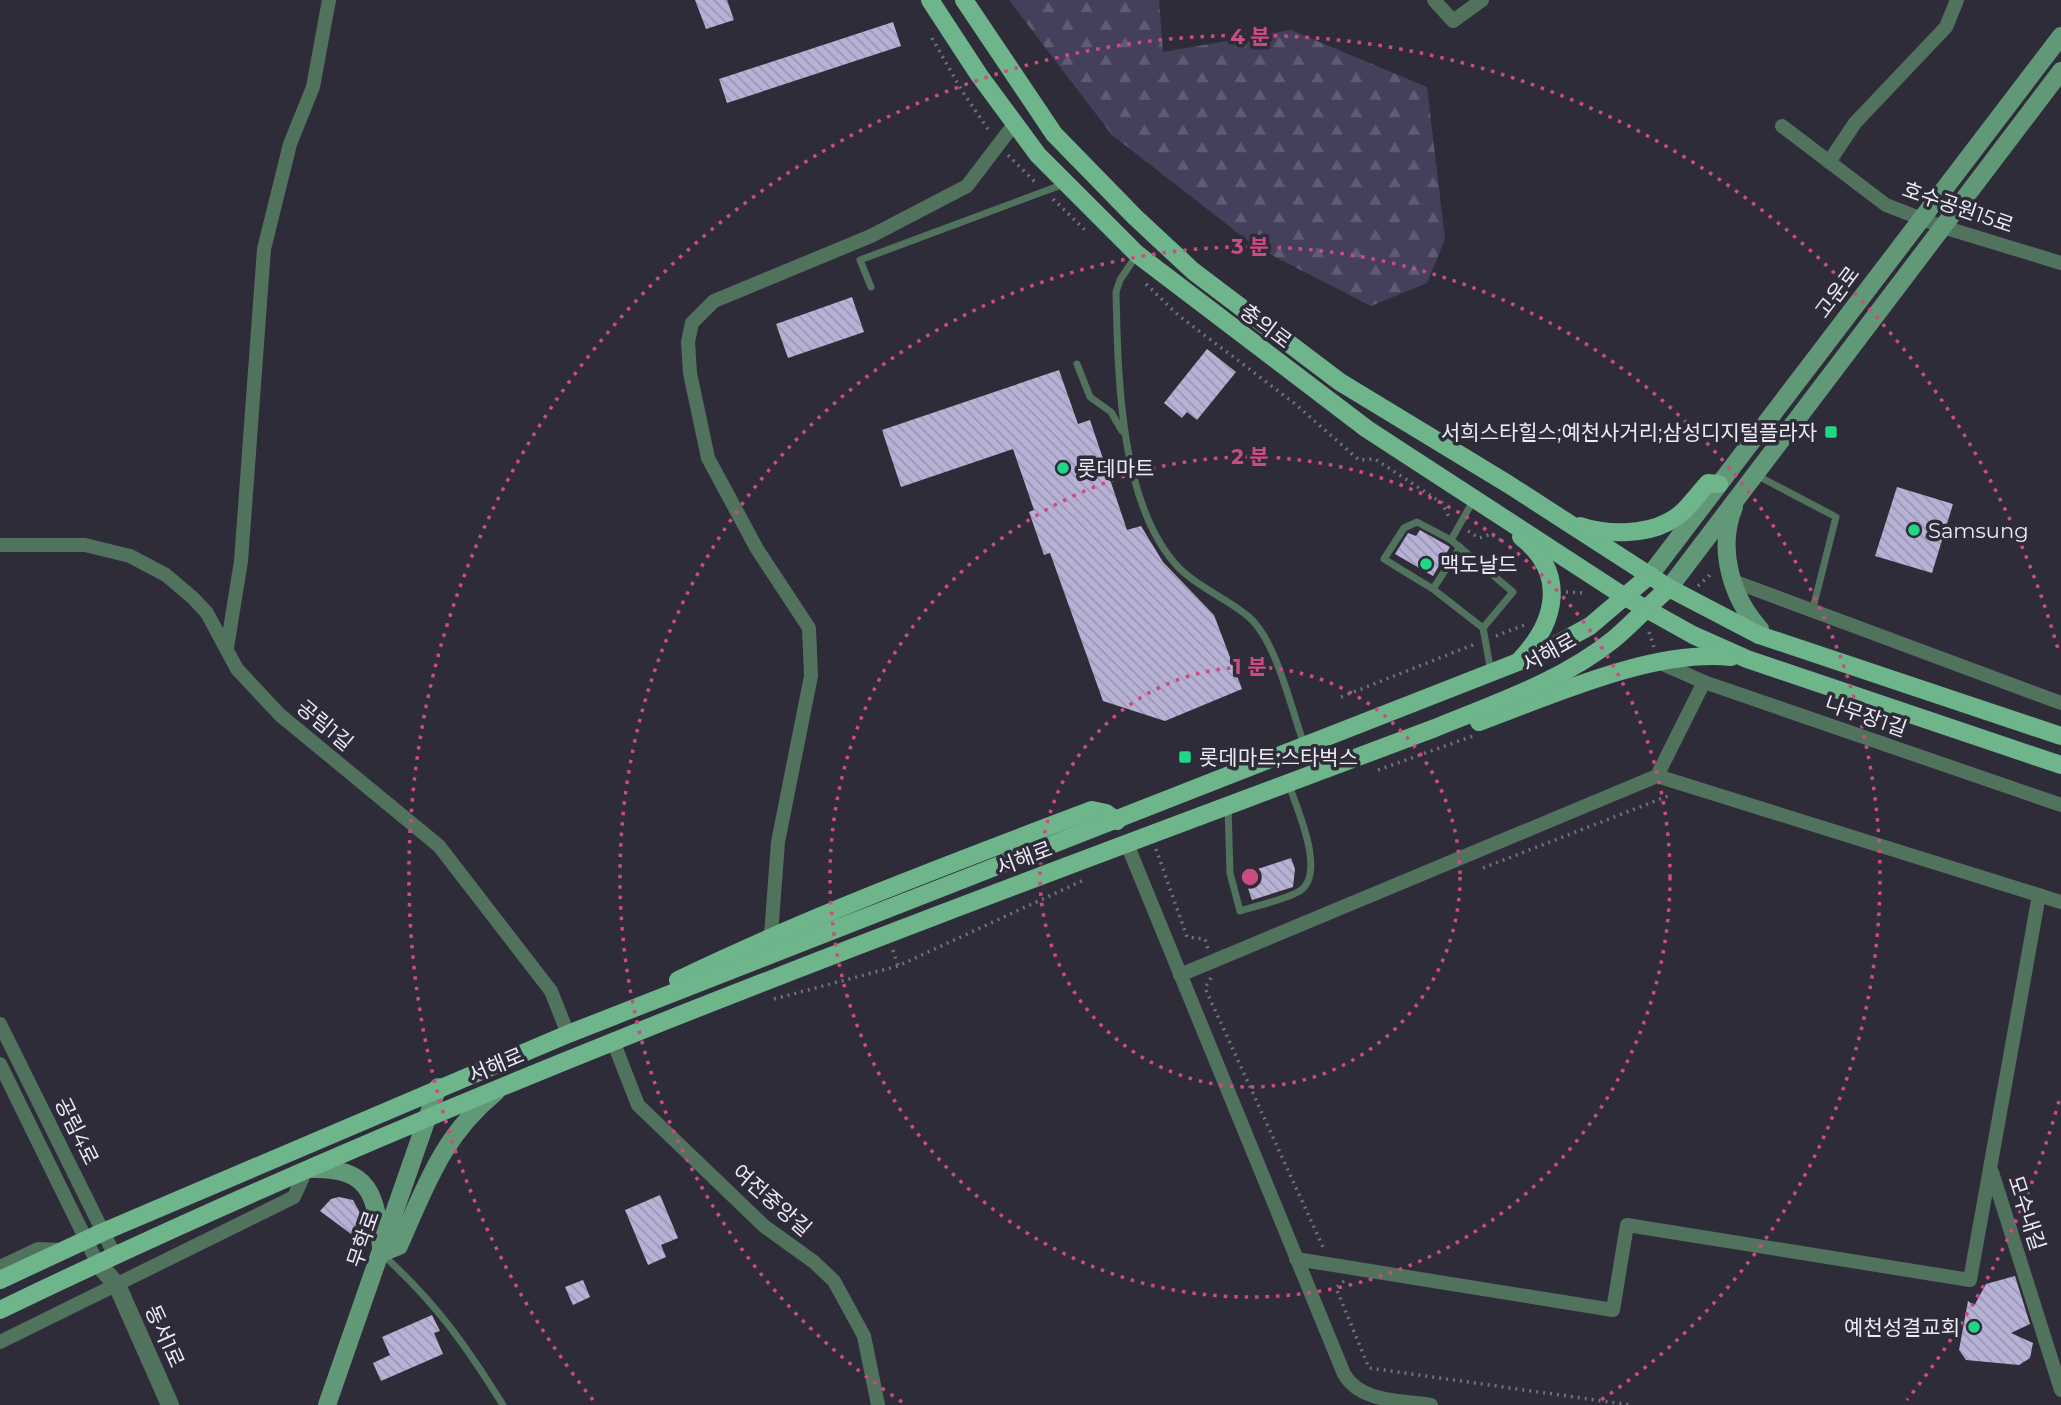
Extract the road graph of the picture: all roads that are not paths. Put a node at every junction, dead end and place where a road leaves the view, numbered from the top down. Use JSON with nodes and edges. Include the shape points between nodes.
{"nodes":[{"id":1,"x":330,"y":0,"type":"edge"},
{"id":2,"x":930,"y":0,"type":"edge"},
{"id":3,"x":964,"y":0,"type":"edge"},
{"id":4,"x":1434,"y":0,"type":"edge"},
{"id":5,"x":1482,"y":0,"type":"edge"},
{"id":6,"x":1956,"y":0,"type":"edge"},
{"id":7,"x":2061,"y":36,"type":"edge"},
{"id":8,"x":2061,"y":71,"type":"edge"},
{"id":9,"x":1015,"y":123,"type":"junction"},
{"id":10,"x":1782,"y":126,"type":"dead end"},
{"id":11,"x":1829,"y":162,"type":"junction"},
{"id":12,"x":1065,"y":183,"type":"junction"},
{"id":13,"x":1921,"y":219,"type":"junction"},
{"id":14,"x":1943,"y":227,"type":"junction"},
{"id":15,"x":1132,"y":261,"type":"junction"},
{"id":16,"x":2061,"y":263,"type":"edge"},
{"id":17,"x":871,"y":287,"type":"dead end"},
{"id":18,"x":1077,"y":363,"type":"dead end"},
{"id":19,"x":1124,"y":434,"type":"junction"},
{"id":20,"x":1755,"y":475,"type":"junction"},
{"id":21,"x":1508,"y":484,"type":"junction"},
{"id":22,"x":1719,"y":484,"type":"junction"},
{"id":23,"x":1738,"y":496,"type":"junction"},
{"id":24,"x":1474,"y":499,"type":"junction"},
{"id":25,"x":1494,"y":511,"type":"junction"},
{"id":26,"x":1559,"y":517,"type":"junction"},
{"id":27,"x":1451,"y":540,"type":"junction"},
{"id":28,"x":0,"y":545,"type":"edge"},
{"id":29,"x":1460,"y":547,"type":"junction"},
{"id":30,"x":1650,"y":575,"type":"junction"},
{"id":31,"x":1733,"y":581,"type":"junction"},
{"id":32,"x":1669,"y":588,"type":"junction"},
{"id":33,"x":1433,"y":589,"type":"junction"},
{"id":34,"x":1625,"y":597,"type":"junction"},
{"id":35,"x":1646,"y":609,"type":"junction"},
{"id":36,"x":1812,"y":613,"type":"junction"},
{"id":37,"x":1483,"y":628,"type":"junction"},
{"id":38,"x":1759,"y":635,"type":"junction"},
{"id":39,"x":227,"y":648,"type":"junction"},
{"id":40,"x":1746,"y":659,"type":"junction"},
{"id":41,"x":1517,"y":663,"type":"junction"},
{"id":42,"x":1658,"y":663,"type":"junction"},
{"id":43,"x":1491,"y":674,"type":"junction"},
{"id":44,"x":1704,"y":682,"type":"junction"},
{"id":45,"x":1525,"y":691,"type":"junction"},
{"id":46,"x":2061,"y":703,"type":"edge"},
{"id":47,"x":1435,"y":728,"type":"junction"},
{"id":48,"x":2061,"y":736,"type":"edge"},
{"id":49,"x":1305,"y":748,"type":"junction"},
{"id":50,"x":2061,"y":765,"type":"edge"},
{"id":51,"x":1657,"y":776,"type":"junction"},
{"id":52,"x":1289,"y":783,"type":"junction"},
{"id":53,"x":2061,"y":805,"type":"edge"},
{"id":54,"x":1227,"y":806,"type":"junction"},
{"id":55,"x":1117,"y":821,"type":"junction"},
{"id":56,"x":1130,"y":851,"type":"junction"},
{"id":57,"x":2039,"y":895,"type":"junction"},
{"id":58,"x":2061,"y":902,"type":"edge"},
{"id":59,"x":771,"y":935,"type":"junction"},
{"id":60,"x":1180,"y":975,"type":"junction"},
{"id":61,"x":0,"y":1024,"type":"edge"},
{"id":62,"x":568,"y":1034,"type":"junction"},
{"id":63,"x":613,"y":1041,"type":"junction"},
{"id":64,"x":0,"y":1064,"type":"edge"},
{"id":65,"x":438,"y":1087,"type":"junction"},
{"id":66,"x":502,"y":1087,"type":"junction"},
{"id":67,"x":429,"y":1118,"type":"junction"},
{"id":68,"x":307,"y":1168,"type":"junction"},
{"id":69,"x":1990,"y":1168,"type":"junction"},
{"id":70,"x":103,"y":1232,"type":"junction"},
{"id":71,"x":86,"y":1239,"type":"junction"},
{"id":72,"x":61,"y":1250,"type":"junction"},
{"id":73,"x":382,"y":1253,"type":"junction"},
{"id":74,"x":115,"y":1256,"type":"junction"},
{"id":75,"x":1296,"y":1259,"type":"junction"},
{"id":76,"x":98,"y":1264,"type":"junction"},
{"id":77,"x":0,"y":1268,"type":"edge"},
{"id":78,"x":0,"y":1280,"type":"edge"},
{"id":79,"x":117,"y":1285,"type":"junction"},
{"id":80,"x":0,"y":1311,"type":"edge"},
{"id":81,"x":0,"y":1342,"type":"edge"},
{"id":82,"x":2061,"y":1390,"type":"edge"},
{"id":83,"x":170,"y":1405,"type":"edge"},
{"id":84,"x":327,"y":1405,"type":"edge"},
{"id":85,"x":502,"y":1405,"type":"edge"},
{"id":86,"x":878,"y":1405,"type":"edge"},
{"id":87,"x":1431,"y":1405,"type":"edge"}],
"edges":[{"from":1,"to":39,"type":"street","via":[[313,87],[290,144],[264,249],[242,561]]},
{"from":2,"to":9,"type":"main road","name":"충의로"},
{"from":3,"to":21,"type":"main road","name":"충의로","via":[[1055,134],[1193,271],[1340,382]]},
{"from":4,"to":5,"type":"street","via":[[1452,21]]},
{"from":6,"to":11,"type":"street","via":[[1946,27],[1855,122]]},
{"from":7,"to":13,"type":"main road","name":"고운로"},
{"from":8,"to":14,"type":"main road"},
{"from":9,"to":12,"type":"main road","name":"충의로"},
{"from":9,"to":59,"type":"street","via":[[967,186],[871,236],[714,302],[692,323],[690,373],[708,458],[757,549],[810,628],[811,676],[778,842]]},
{"from":10,"to":11,"type":"street","name":"호수공원15로"},
{"from":11,"to":13,"type":"street","name":"호수공원15로","via":[[1886,205]]},
{"from":12,"to":15,"type":"main road","name":"충의로"},
{"from":12,"to":17,"type":"lane","via":[[860,260]]},
{"from":13,"to":14,"type":"street","name":"호수공원15로"},
{"from":13,"to":22,"type":"main road","name":"고운로"},
{"from":14,"to":16,"type":"street","name":"호수공원15로"},
{"from":14,"to":20,"type":"main road"},
{"from":15,"to":19,"type":"lane","via":[[1116,292]]},
{"from":15,"to":24,"type":"main road","name":"충의로"},
{"from":18,"to":19,"type":"lane","via":[[1090,397],[1111,412]]},
{"from":19,"to":49,"type":"lane","via":[[1135,482],[1158,539],[1180,569],[1250,618],[1266,638]]},
{"from":20,"to":23,"type":"main road"},
{"from":20,"to":36,"type":"lane","via":[[1836,517]]},
{"from":21,"to":25,"type":"main road","via":[[1510,504]]},
{"from":21,"to":26,"type":"main road","name":"충의로"},
{"from":22,"to":23,"type":"main road","via":[[1726,496]]},
{"from":22,"to":26,"type":"main road","via":[[1708,483],[1677,516],[1652,528],[1597,530]]},
{"from":22,"to":30,"type":"main road","name":"고운로"},
{"from":23,"to":31,"type":"main road","via":[[1726,548]]},
{"from":23,"to":32,"type":"main road"},
{"from":24,"to":25,"type":"main road","name":"충의로"},
{"from":24,"to":27,"type":"lane"},
{"from":25,"to":34,"type":"main road","name":"충의로"},
{"from":25,"to":41,"type":"main road","via":[[1496,518],[1541,556],[1552,585],[1547,620]]},
{"from":26,"to":30,"type":"main road","name":"충의로"},
{"from":27,"to":29,"type":"lane"},
{"from":27,"to":33,"type":"lane","via":[[1412,523],[1384,559]]},
{"from":28,"to":39,"type":"street","name":"공림1길","via":[[85,545],[130,556],[166,575],[193,598]]},
{"from":29,"to":33,"type":"lane"},
{"from":29,"to":37,"type":"lane","via":[[1513,592]]},
{"from":30,"to":32,"type":"main road","name":"충의로"},
{"from":30,"to":34,"type":"main road","name":"서해로"},
{"from":31,"to":36,"type":"street"},
{"from":31,"to":38,"type":"main road","via":[[1760,629]]},
{"from":32,"to":35,"type":"main road","name":"서해로"},
{"from":32,"to":38,"type":"main road"},
{"from":33,"to":37,"type":"lane"},
{"from":34,"to":35,"type":"main road","name":"충의로"},
{"from":34,"to":41,"type":"main road","name":"서해로","via":[[1575,636]]},
{"from":35,"to":40,"type":"main road"},
{"from":35,"to":45,"type":"main road","name":"서해로","via":[[1572,667]]},
{"from":36,"to":46,"type":"street"},
{"from":37,"to":43,"type":"lane"},
{"from":38,"to":40,"type":"main road","via":[[1746,642]]},
{"from":38,"to":48,"type":"main road"},
{"from":39,"to":62,"type":"street","name":"공림1길","via":[[237,670],[280,715],[439,846],[551,991]]},
{"from":40,"to":42,"type":"main road","via":[[1704,656]]},
{"from":40,"to":50,"type":"main road"},
{"from":41,"to":43,"type":"main road","name":"서해로"},
{"from":41,"to":45,"type":"main road","via":[[1534,674]]},
{"from":42,"to":44,"type":"street","name":"나무장1길"},
{"from":42,"to":47,"type":"main road","via":[[1442,735]]},
{"from":43,"to":49,"type":"main road","name":"서해로"},
{"from":44,"to":51,"type":"street"},
{"from":44,"to":53,"type":"street","name":"나무장1길"},
{"from":45,"to":47,"type":"main road","name":"서해로"},
{"from":47,"to":52,"type":"main road","name":"서해로"},
{"from":49,"to":55,"type":"main road","name":"서해로"},
{"from":51,"to":57,"type":"street"},
{"from":51,"to":60,"type":"street","via":[[1215,966]]},
{"from":52,"to":54,"type":"main road","name":"서해로"},
{"from":52,"to":54,"type":"lane","via":[[1311,857],[1308,882],[1299,892],[1240,911],[1230,873]]},
{"from":54,"to":56,"type":"main road","name":"서해로"},
{"from":55,"to":59,"type":"main road","via":[[1091,810]]},
{"from":55,"to":62,"type":"main road","name":"서해로"},
{"from":56,"to":60,"type":"street"},
{"from":56,"to":63,"type":"main road","name":"서해로"},
{"from":57,"to":58,"type":"street"},
{"from":57,"to":69,"type":"street"},
{"from":59,"to":62,"type":"main road"},
{"from":60,"to":75,"type":"street"},
{"from":61,"to":70,"type":"street","name":"공림4로"},
{"from":62,"to":65,"type":"main road","name":"서해로"},
{"from":63,"to":66,"type":"main road","name":"서해로"},
{"from":63,"to":86,"type":"street","name":"여전중앙길","via":[[638,1105],[764,1226],[834,1282],[864,1336]]},
{"from":64,"to":71,"type":"street","name":"공림4로"},
{"from":65,"to":67,"type":"main road","name":"무학로"},
{"from":65,"to":70,"type":"main road","name":"서해로"},
{"from":66,"to":67,"type":"main road","name":"서해로"},
{"from":66,"to":73,"type":"main road","via":[[453,1135],[434,1166],[399,1246]]},
{"from":67,"to":68,"type":"main road","name":"서해로"},
{"from":67,"to":73,"type":"main road","name":"무학로"},
{"from":68,"to":73,"type":"main road","via":[[337,1169],[363,1182],[378,1212]]},
{"from":68,"to":74,"type":"main road","name":"서해로"},
{"from":68,"to":79,"type":"street","via":[[294,1197]]},
{"from":69,"to":75,"type":"street","via":[[1970,1280],[1627,1225],[1613,1310]]},
{"from":69,"to":82,"type":"street","name":"모수내길"},
{"from":70,"to":71,"type":"main road","name":"서해로"},
{"from":70,"to":74,"type":"street","name":"공림4로"},
{"from":71,"to":72,"type":"main road","name":"서해로"},
{"from":71,"to":76,"type":"street","name":"공림4로"},
{"from":72,"to":77,"type":"street","via":[[38,1249]]},
{"from":72,"to":78,"type":"main road","name":"서해로"},
{"from":73,"to":84,"type":"main road","name":"무학로"},
{"from":73,"to":85,"type":"lane","via":[[457,1332]]},
{"from":74,"to":76,"type":"main road","name":"서해로"},
{"from":74,"to":79,"type":"street","name":"동서1로"},
{"from":75,"to":87,"type":"street","via":[[1350,1383],[1367,1395]]},
{"from":76,"to":79,"type":"street","name":"동서1로"},
{"from":76,"to":80,"type":"main road","name":"서해로"},
{"from":79,"to":81,"type":"street"},
{"from":79,"to":83,"type":"street","name":"동서1로"}]}
